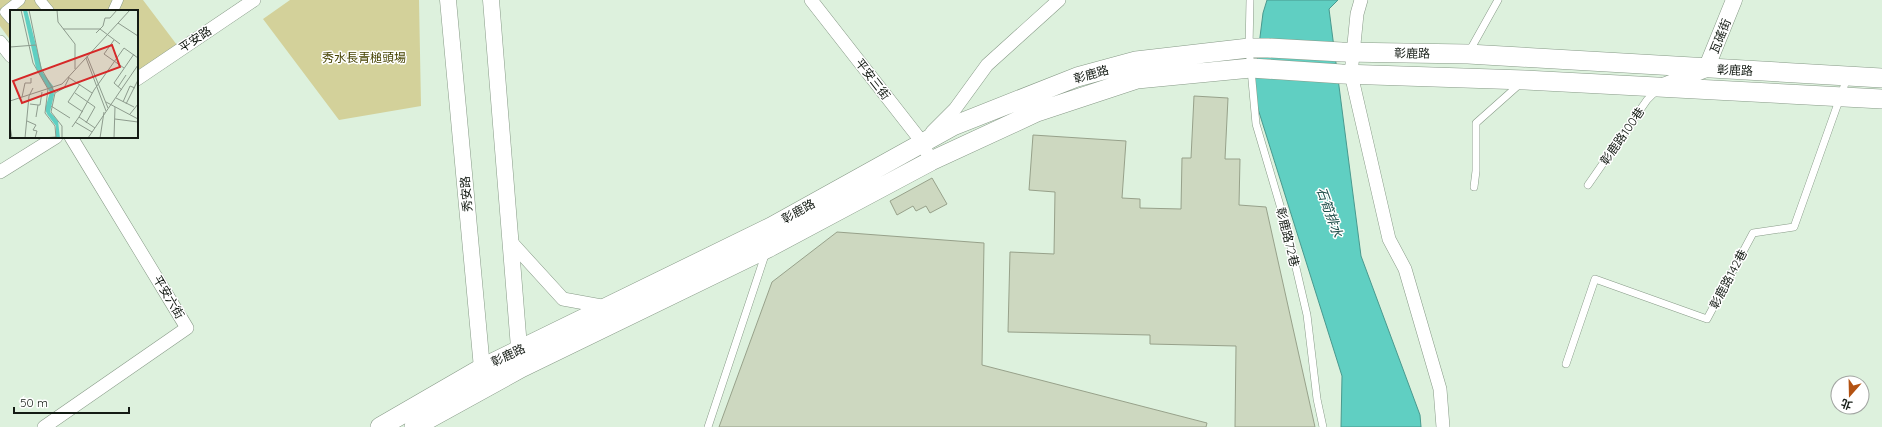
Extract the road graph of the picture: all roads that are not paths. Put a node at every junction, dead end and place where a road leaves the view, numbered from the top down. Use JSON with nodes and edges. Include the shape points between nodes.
{"nodes":[{"id":1,"x":20,"y":0,"type":"edge"},
{"id":2,"x":40,"y":0,"type":"edge"},
{"id":3,"x":118,"y":0,"type":"edge"},
{"id":4,"x":254,"y":0,"type":"edge"},
{"id":5,"x":448,"y":0,"type":"edge"},
{"id":6,"x":491,"y":0,"type":"edge"},
{"id":7,"x":810,"y":0,"type":"edge"},
{"id":8,"x":1059,"y":0,"type":"edge"},
{"id":9,"x":1250,"y":0,"type":"edge"},
{"id":10,"x":1361,"y":0,"type":"edge"},
{"id":11,"x":1498,"y":0,"type":"edge"},
{"id":12,"x":1734,"y":0,"type":"edge"},
{"id":13,"x":48,"y":10,"type":"edge"},
{"id":14,"x":113,"y":10,"type":"edge"},
{"id":15,"x":10,"y":18,"type":"edge"},
{"id":16,"x":0,"y":42,"type":"edge"},
{"id":17,"x":1249,"y":48,"type":"junction"},
{"id":18,"x":1348,"y":52,"type":"junction"},
{"id":19,"x":1468,"y":54,"type":"junction"},
{"id":20,"x":10,"y":55,"type":"edge"},
{"id":21,"x":1259,"y":69,"type":"junction"},
{"id":22,"x":1706,"y":69,"type":"junction"},
{"id":23,"x":1346,"y":74,"type":"junction"},
{"id":24,"x":1848,"y":76,"type":"junction"},
{"id":25,"x":138,"y":78,"type":"edge"},
{"id":26,"x":1882,"y":78,"type":"edge"},
{"id":27,"x":1525,"y":80,"type":"junction"},
{"id":28,"x":1659,"y":88,"type":"junction"},
{"id":29,"x":1840,"y":97,"type":"junction"},
{"id":30,"x":1882,"y":99,"type":"edge"},
{"id":31,"x":54,"y":138,"type":"edge"},
{"id":32,"x":72,"y":138,"type":"edge"},
{"id":33,"x":922,"y":142,"type":"junction"},
{"id":34,"x":931,"y":161,"type":"junction"},
{"id":35,"x":0,"y":172,"type":"edge"},
{"id":36,"x":1588,"y":185,"type":"dead end"},
{"id":37,"x":1474,"y":187,"type":"dead end"},
{"id":38,"x":769,"y":237,"type":"junction"},
{"id":39,"x":511,"y":242,"type":"junction"},
{"id":40,"x":607,"y":307,"type":"junction"},
{"id":41,"x":520,"y":359,"type":"junction"},
{"id":42,"x":1566,"y":364,"type":"dead end"},
{"id":43,"x":482,"y":368,"type":"junction"},
{"id":44,"x":483,"y":387,"type":"junction"},
{"id":45,"x":44,"y":427,"type":"edge"},
{"id":46,"x":380,"y":427,"type":"edge"},
{"id":47,"x":414,"y":427,"type":"edge"},
{"id":48,"x":708,"y":427,"type":"edge"},
{"id":49,"x":1323,"y":427,"type":"edge"},
{"id":50,"x":1442,"y":427,"type":"edge"}],
"edges":[{"from":1,"to":15,"type":"street","via":[[5,12]]},
{"from":2,"to":13,"type":"street"},
{"from":3,"to":14,"type":"street"},
{"from":4,"to":25,"type":"street","name":"平安路"},
{"from":5,"to":43,"type":"street","name":"秀安路"},
{"from":6,"to":39,"type":"street"},
{"from":7,"to":33,"type":"street","name":"平安三街"},
{"from":8,"to":33,"type":"street","via":[[987,65],[955,109]]},
{"from":9,"to":17,"type":"lane","name":"彰鹿路72巷"},
{"from":10,"to":18,"type":"street"},
{"from":11,"to":19,"type":"lane"},
{"from":12,"to":22,"type":"street","name":"瓦磘街"},
{"from":16,"to":20,"type":"street"},
{"from":17,"to":18,"type":"main road","name":"彰鹿路"},
{"from":17,"to":21,"type":"lane","name":"彰鹿路72巷"},
{"from":17,"to":33,"type":"main road","name":"彰鹿路","via":[[1136,61],[1077,77],[953,126]]},
{"from":18,"to":19,"type":"main road","name":"彰鹿路"},
{"from":18,"to":23,"type":"street"},
{"from":19,"to":22,"type":"main road","name":"彰鹿路"},
{"from":21,"to":23,"type":"main road","name":"彰鹿路"},
{"from":21,"to":34,"type":"main road","name":"彰鹿路","via":[[1138,79],[1037,112]]},
{"from":21,"to":49,"type":"lane","name":"彰鹿路72巷","via":[[1256,124],[1287,229],[1307,315]]},
{"from":22,"to":24,"type":"main road","name":"彰鹿路"},
{"from":22,"to":28,"type":"street","name":"瓦磘街"},
{"from":23,"to":27,"type":"main road","name":"彰鹿路"},
{"from":23,"to":50,"type":"street","via":[[1389,240],[1405,269],[1440,389]]},
{"from":24,"to":26,"type":"main road","name":"彰鹿路"},
{"from":24,"to":29,"type":"lane","name":"彰鹿路142巷"},
{"from":27,"to":28,"type":"main road","name":"彰鹿路"},
{"from":27,"to":37,"type":"lane","via":[[1476,124]]},
{"from":28,"to":29,"type":"main road","name":"彰鹿路"},
{"from":28,"to":36,"type":"lane","name":"彰鹿路100巷"},
{"from":29,"to":30,"type":"main road","name":"彰鹿路"},
{"from":29,"to":42,"type":"lane","name":"彰鹿路142巷","via":[[1794,227],[1753,233],[1707,319],[1595,279]]},
{"from":31,"to":35,"type":"street"},
{"from":32,"to":45,"type":"street","name":"平安六街","via":[[188,328]]},
{"from":33,"to":34,"type":"street","name":"平安三街"},
{"from":33,"to":38,"type":"main road","name":"彰鹿路"},
{"from":34,"to":38,"type":"main road","name":"彰鹿路"},
{"from":38,"to":40,"type":"main road","name":"彰鹿路"},
{"from":38,"to":41,"type":"main road","name":"彰鹿路"},
{"from":38,"to":48,"type":"lane"},
{"from":39,"to":40,"type":"street","via":[[564,298]]},
{"from":39,"to":41,"type":"street"},
{"from":40,"to":41,"type":"main road","name":"彰鹿路"},
{"from":41,"to":43,"type":"main road","name":"彰鹿路"},
{"from":41,"to":44,"type":"main road","name":"彰鹿路"},
{"from":43,"to":44,"type":"street","name":"秀安路"},
{"from":43,"to":46,"type":"main road","name":"彰鹿路"},
{"from":44,"to":47,"type":"main road","name":"彰鹿路"}]}
